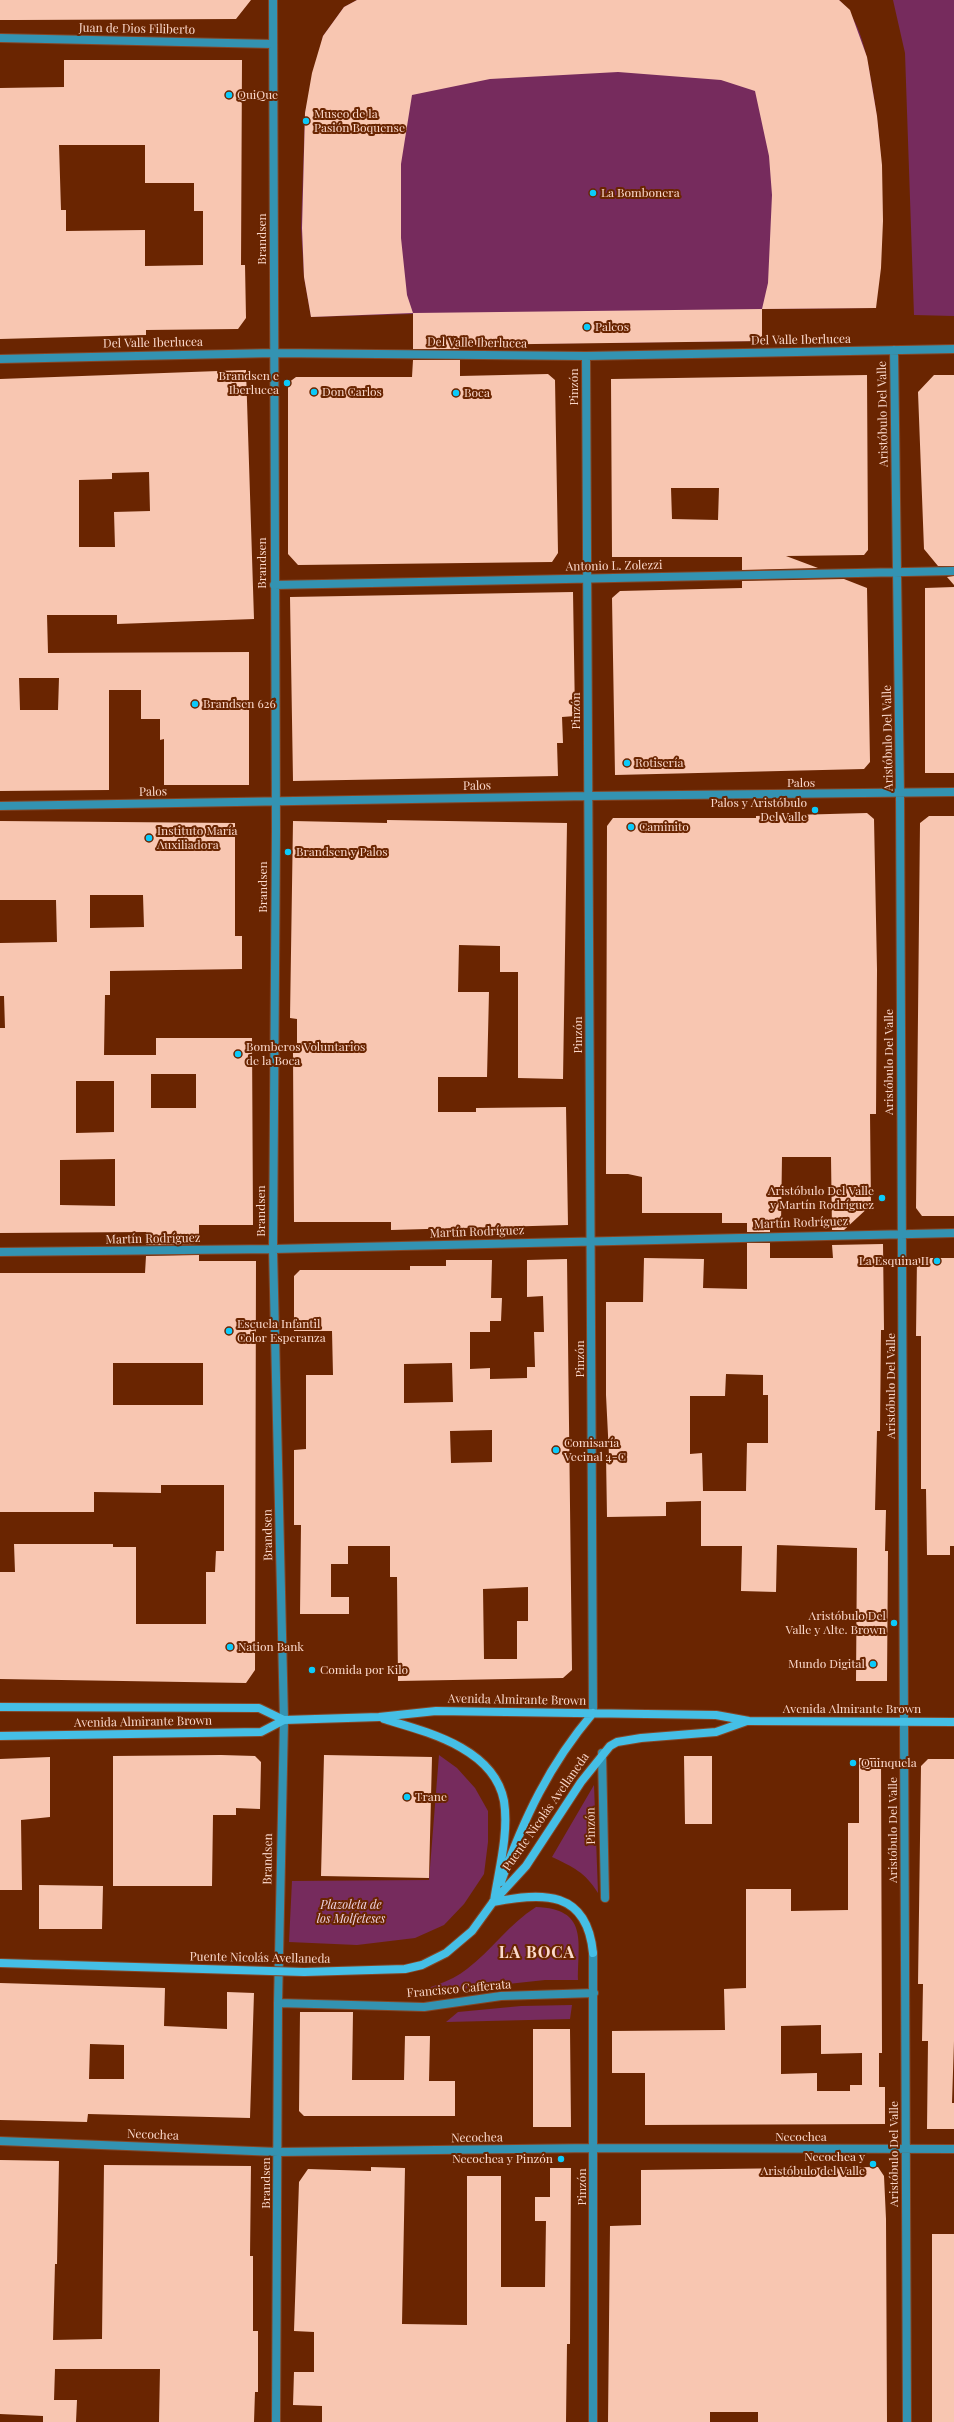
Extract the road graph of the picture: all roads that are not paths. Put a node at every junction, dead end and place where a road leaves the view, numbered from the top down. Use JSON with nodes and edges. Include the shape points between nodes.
{"nodes":[{"id":1,"x":273,"y":0,"type":"edge"},
{"id":2,"x":0,"y":38,"type":"edge"},
{"id":3,"x":273,"y":44,"type":"junction"},
{"id":4,"x":954,"y":349,"type":"edge"},
{"id":5,"x":894,"y":350,"type":"junction"},
{"id":6,"x":274,"y":353,"type":"junction"},
{"id":7,"x":586,"y":356,"type":"junction"},
{"id":8,"x":0,"y":359,"type":"edge"},
{"id":9,"x":954,"y":571,"type":"edge"},
{"id":10,"x":898,"y":572,"type":"junction"},
{"id":11,"x":587,"y":578,"type":"junction"},
{"id":12,"x":274,"y":585,"type":"junction"},
{"id":13,"x":954,"y":792,"type":"edge"},
{"id":14,"x":900,"y":794,"type":"junction"},
{"id":15,"x":588,"y":796,"type":"junction"},
{"id":16,"x":275,"y":802,"type":"junction"},
{"id":17,"x":0,"y":806,"type":"edge"},
{"id":18,"x":902,"y":1232,"type":"junction"},
{"id":19,"x":954,"y":1233,"type":"edge"},
{"id":20,"x":592,"y":1241,"type":"junction"},
{"id":21,"x":273,"y":1249,"type":"junction"},
{"id":22,"x":0,"y":1252,"type":"edge"},
{"id":23,"x":0,"y":1707,"type":"edge"},
{"id":24,"x":593,"y":1713,"type":"junction"},
{"id":25,"x":379,"y":1718,"type":"junction"},
{"id":26,"x":284,"y":1720,"type":"junction"},
{"id":27,"x":905,"y":1720,"type":"junction"},
{"id":28,"x":749,"y":1721,"type":"junction"},
{"id":29,"x":954,"y":1722,"type":"edge"},
{"id":30,"x":0,"y":1736,"type":"edge"},
{"id":31,"x":602,"y":1753,"type":"junction"},
{"id":32,"x":604,"y":1898,"type":"dead end"},
{"id":33,"x":493,"y":1902,"type":"junction"},
{"id":34,"x":593,"y":1953,"type":"joint"},
{"id":35,"x":0,"y":1963,"type":"edge"},
{"id":36,"x":594,"y":1993,"type":"junction"},
{"id":37,"x":278,"y":2003,"type":"junction"},
{"id":38,"x":0,"y":2141,"type":"edge"},
{"id":39,"x":594,"y":2148,"type":"junction"},
{"id":40,"x":906,"y":2149,"type":"junction"},
{"id":41,"x":954,"y":2149,"type":"edge"},
{"id":42,"x":278,"y":2152,"type":"junction"},
{"id":43,"x":276,"y":2422,"type":"edge"},
{"id":44,"x":593,"y":2422,"type":"edge"},
{"id":45,"x":907,"y":2422,"type":"edge"}],
"edges":[{"from":1,"to":3,"type":"street","name":"Brandsen"},
{"from":2,"to":3,"type":"street","name":"Juan de Dios Filiberto"},
{"from":3,"to":6,"type":"street","name":"Brandsen"},
{"from":4,"to":5,"type":"street","name":"Del Valle Iberlucea"},
{"from":5,"to":7,"type":"street","name":"Del Valle Iberlucea"},
{"from":5,"to":10,"type":"street","name":"Aristóbulo Del Valle"},
{"from":6,"to":7,"type":"street","name":"Del Valle Iberlucea"},
{"from":6,"to":8,"type":"street","name":"Del Valle Iberlucea"},
{"from":6,"to":12,"type":"street","name":"Brandsen"},
{"from":7,"to":11,"type":"street","name":"Pinzón"},
{"from":9,"to":10,"type":"street","name":"Antonio L. Zolezzi"},
{"from":10,"to":11,"type":"street","name":"Antonio L. Zolezzi"},
{"from":10,"to":14,"type":"street","name":"Aristóbulo Del Valle"},
{"from":11,"to":12,"type":"street","name":"Antonio L. Zolezzi"},
{"from":11,"to":15,"type":"street","name":"Pinzón"},
{"from":12,"to":16,"type":"street","name":"Brandsen"},
{"from":13,"to":14,"type":"street","name":"Palos"},
{"from":14,"to":15,"type":"street","name":"Palos"},
{"from":14,"to":18,"type":"street","name":"Aristóbulo Del Valle"},
{"from":15,"to":16,"type":"street","name":"Palos"},
{"from":15,"to":20,"type":"street","name":"Pinzón"},
{"from":16,"to":17,"type":"street","name":"Palos"},
{"from":16,"to":21,"type":"street","name":"Brandsen"},
{"from":18,"to":19,"type":"street","name":"Martín Rodríguez"},
{"from":18,"to":20,"type":"street","name":"Martín Rodríguez"},
{"from":18,"to":27,"type":"street","name":"Aristóbulo Del Valle"},
{"from":20,"to":21,"type":"street","name":"Martín Rodríguez"},
{"from":20,"to":24,"type":"street","name":"Pinzón"},
{"from":21,"to":22,"type":"street","name":"Martín Rodríguez"},
{"from":21,"to":26,"type":"street","name":"Brandsen"},
{"from":23,"to":26,"type":"main road","name":"Avenida Almirante Brown","via":[[259,1708]]},
{"from":24,"to":25,"type":"main road","name":"Avenida Almirante Brown","via":[[436,1711]]},
{"from":24,"to":28,"type":"main road","name":"Avenida Almirante Brown","via":[[716,1715]]},
{"from":24,"to":33,"type":"main road","name":"Puente Nicolás Avellaneda","via":[[550,1770],[535,1798]]},
{"from":25,"to":26,"type":"main road","name":"Avenida Almirante Brown"},
{"from":25,"to":33,"type":"main road","via":[[422,1731],[462,1748],[481,1761],[496,1779],[504,1802],[504,1836]]},
{"from":26,"to":30,"type":"main road","name":"Avenida Almirante Brown","via":[[261,1732]]},
{"from":26,"to":37,"type":"street","name":"Brandsen"},
{"from":27,"to":28,"type":"main road","name":"Avenida Almirante Brown"},
{"from":27,"to":29,"type":"main road","name":"Avenida Almirante Brown"},
{"from":27,"to":40,"type":"street","name":"Aristóbulo Del Valle"},
{"from":28,"to":31,"type":"main road","name":"Avenida Almirante Brown","via":[[716,1732],[617,1742]]},
{"from":31,"to":32,"type":"street","name":"Pinzón"},
{"from":31,"to":33,"type":"main road","name":"Puente Nicolás Avellaneda","via":[[572,1794],[526,1866]]},
{"from":33,"to":34,"type":"main road","via":[[537,1896],[554,1897],[567,1902],[582,1915],[591,1937]]},
{"from":33,"to":35,"type":"main road","name":"Puente Nicolás Avellaneda","bridge":true,"via":[[478,1924],[458,1945],[422,1965],[382,1970],[304,1972]]},
{"from":34,"to":36,"type":"street","name":"Pinzón"},
{"from":36,"to":37,"type":"street","name":"Francisco Cafferata","via":[[501,1996],[424,2006]]},
{"from":36,"to":39,"type":"street","name":"Pinzón"},
{"from":37,"to":42,"type":"street","name":"Brandsen"},
{"from":38,"to":42,"type":"street","name":"Necochea"},
{"from":39,"to":40,"type":"street","name":"Necochea"},
{"from":39,"to":42,"type":"street","name":"Necochea"},
{"from":39,"to":44,"type":"street","name":"Pinzón"},
{"from":40,"to":41,"type":"street","name":"Necochea"},
{"from":40,"to":45,"type":"street","name":"Aristóbulo Del Valle"},
{"from":42,"to":43,"type":"street","name":"Brandsen"}]}
